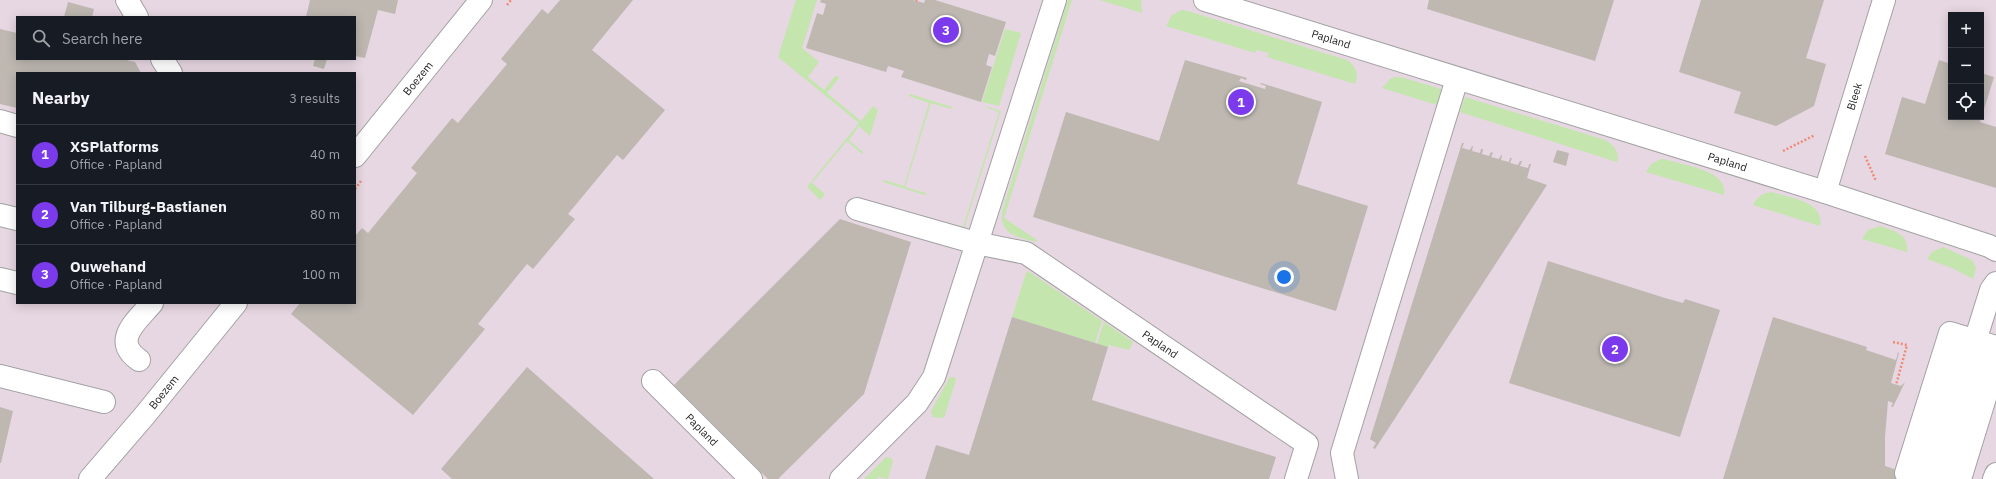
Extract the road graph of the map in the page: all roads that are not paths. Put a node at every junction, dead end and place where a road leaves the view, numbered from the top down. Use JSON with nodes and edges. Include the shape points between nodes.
{"nodes":[{"id":1,"x":127,"y":0,"type":"edge"},
{"id":2,"x":481,"y":0,"type":"edge"},
{"id":3,"x":1055,"y":0,"type":"edge"},
{"id":4,"x":1205,"y":0,"type":"edge"},
{"id":5,"x":1884,"y":0,"type":"edge"},
{"id":6,"x":136,"y":16,"type":"edge"},
{"id":7,"x":163,"y":60,"type":"edge"},
{"id":8,"x":170,"y":72,"type":"edge"},
{"id":9,"x":1457,"y":79,"type":"junction"},
{"id":10,"x":0,"y":122,"type":"edge"},
{"id":11,"x":16,"y":126,"type":"edge"},
{"id":12,"x":356,"y":155,"type":"edge"},
{"id":13,"x":1825,"y":192,"type":"junction"},
{"id":14,"x":856,"y":209,"type":"dead end"},
{"id":15,"x":0,"y":215,"type":"edge"},
{"id":16,"x":16,"y":219,"type":"edge"},
{"id":17,"x":976,"y":243,"type":"junction"},
{"id":18,"x":1996,"y":250,"type":"edge"},
{"id":19,"x":0,"y":279,"type":"edge"},
{"id":20,"x":16,"y":283,"type":"edge"},
{"id":21,"x":1996,"y":283,"type":"edge"},
{"id":22,"x":151,"y":304,"type":"edge"},
{"id":23,"x":235,"y":304,"type":"edge"},
{"id":24,"x":1980,"y":342,"type":"edge"},
{"id":25,"x":139,"y":360,"type":"dead end"},
{"id":26,"x":1996,"y":362,"type":"edge"},
{"id":27,"x":0,"y":376,"type":"edge"},
{"id":28,"x":653,"y":381,"type":"dead end"},
{"id":29,"x":104,"y":402,"type":"dead end"},
{"id":30,"x":1996,"y":474,"type":"edge"},
{"id":31,"x":1924,"y":477,"type":"edge"},
{"id":32,"x":1349,"y":478,"type":"edge"},
{"id":33,"x":90,"y":479,"type":"edge"},
{"id":34,"x":751,"y":479,"type":"edge"},
{"id":35,"x":841,"y":479,"type":"edge"},
{"id":36,"x":1296,"y":479,"type":"edge"},
{"id":37,"x":1960,"y":479,"type":"edge"},
{"id":38,"x":1994,"y":479,"type":"edge"}],
"edges":[{"from":1,"to":6,"type":"street"},
{"from":2,"to":12,"type":"street","name":"Boezem"},
{"from":3,"to":17,"type":"street"},
{"from":4,"to":9,"type":"street","name":"Papland"},
{"from":5,"to":13,"type":"street","name":"Bleek"},
{"from":7,"to":8,"type":"street"},
{"from":9,"to":13,"type":"street","name":"Papland"},
{"from":9,"to":32,"type":"street","via":[[1342,453]]},
{"from":10,"to":11,"type":"street"},
{"from":13,"to":18,"type":"street","name":"Papland"},
{"from":14,"to":17,"type":"street","name":"Papland"},
{"from":15,"to":16,"type":"street"},
{"from":17,"to":35,"type":"street","via":[[934,377],[917,402]]},
{"from":17,"to":36,"type":"street","name":"Papland","via":[[1026,253],[1307,444]]},
{"from":19,"to":20,"type":"street"},
{"from":21,"to":24,"type":"street","via":[[1991,290]]},
{"from":22,"to":25,"type":"street","via":[[126,336],[127,347]]},
{"from":23,"to":33,"type":"street","name":"Boezem"},
{"from":24,"to":31,"type":"street"},
{"from":24,"to":31,"type":"street","via":[[1950,333]]},
{"from":26,"to":37,"type":"street"},
{"from":27,"to":29,"type":"street"},
{"from":28,"to":34,"type":"street","name":"Papland"},
{"from":30,"to":38,"type":"street"}]}
